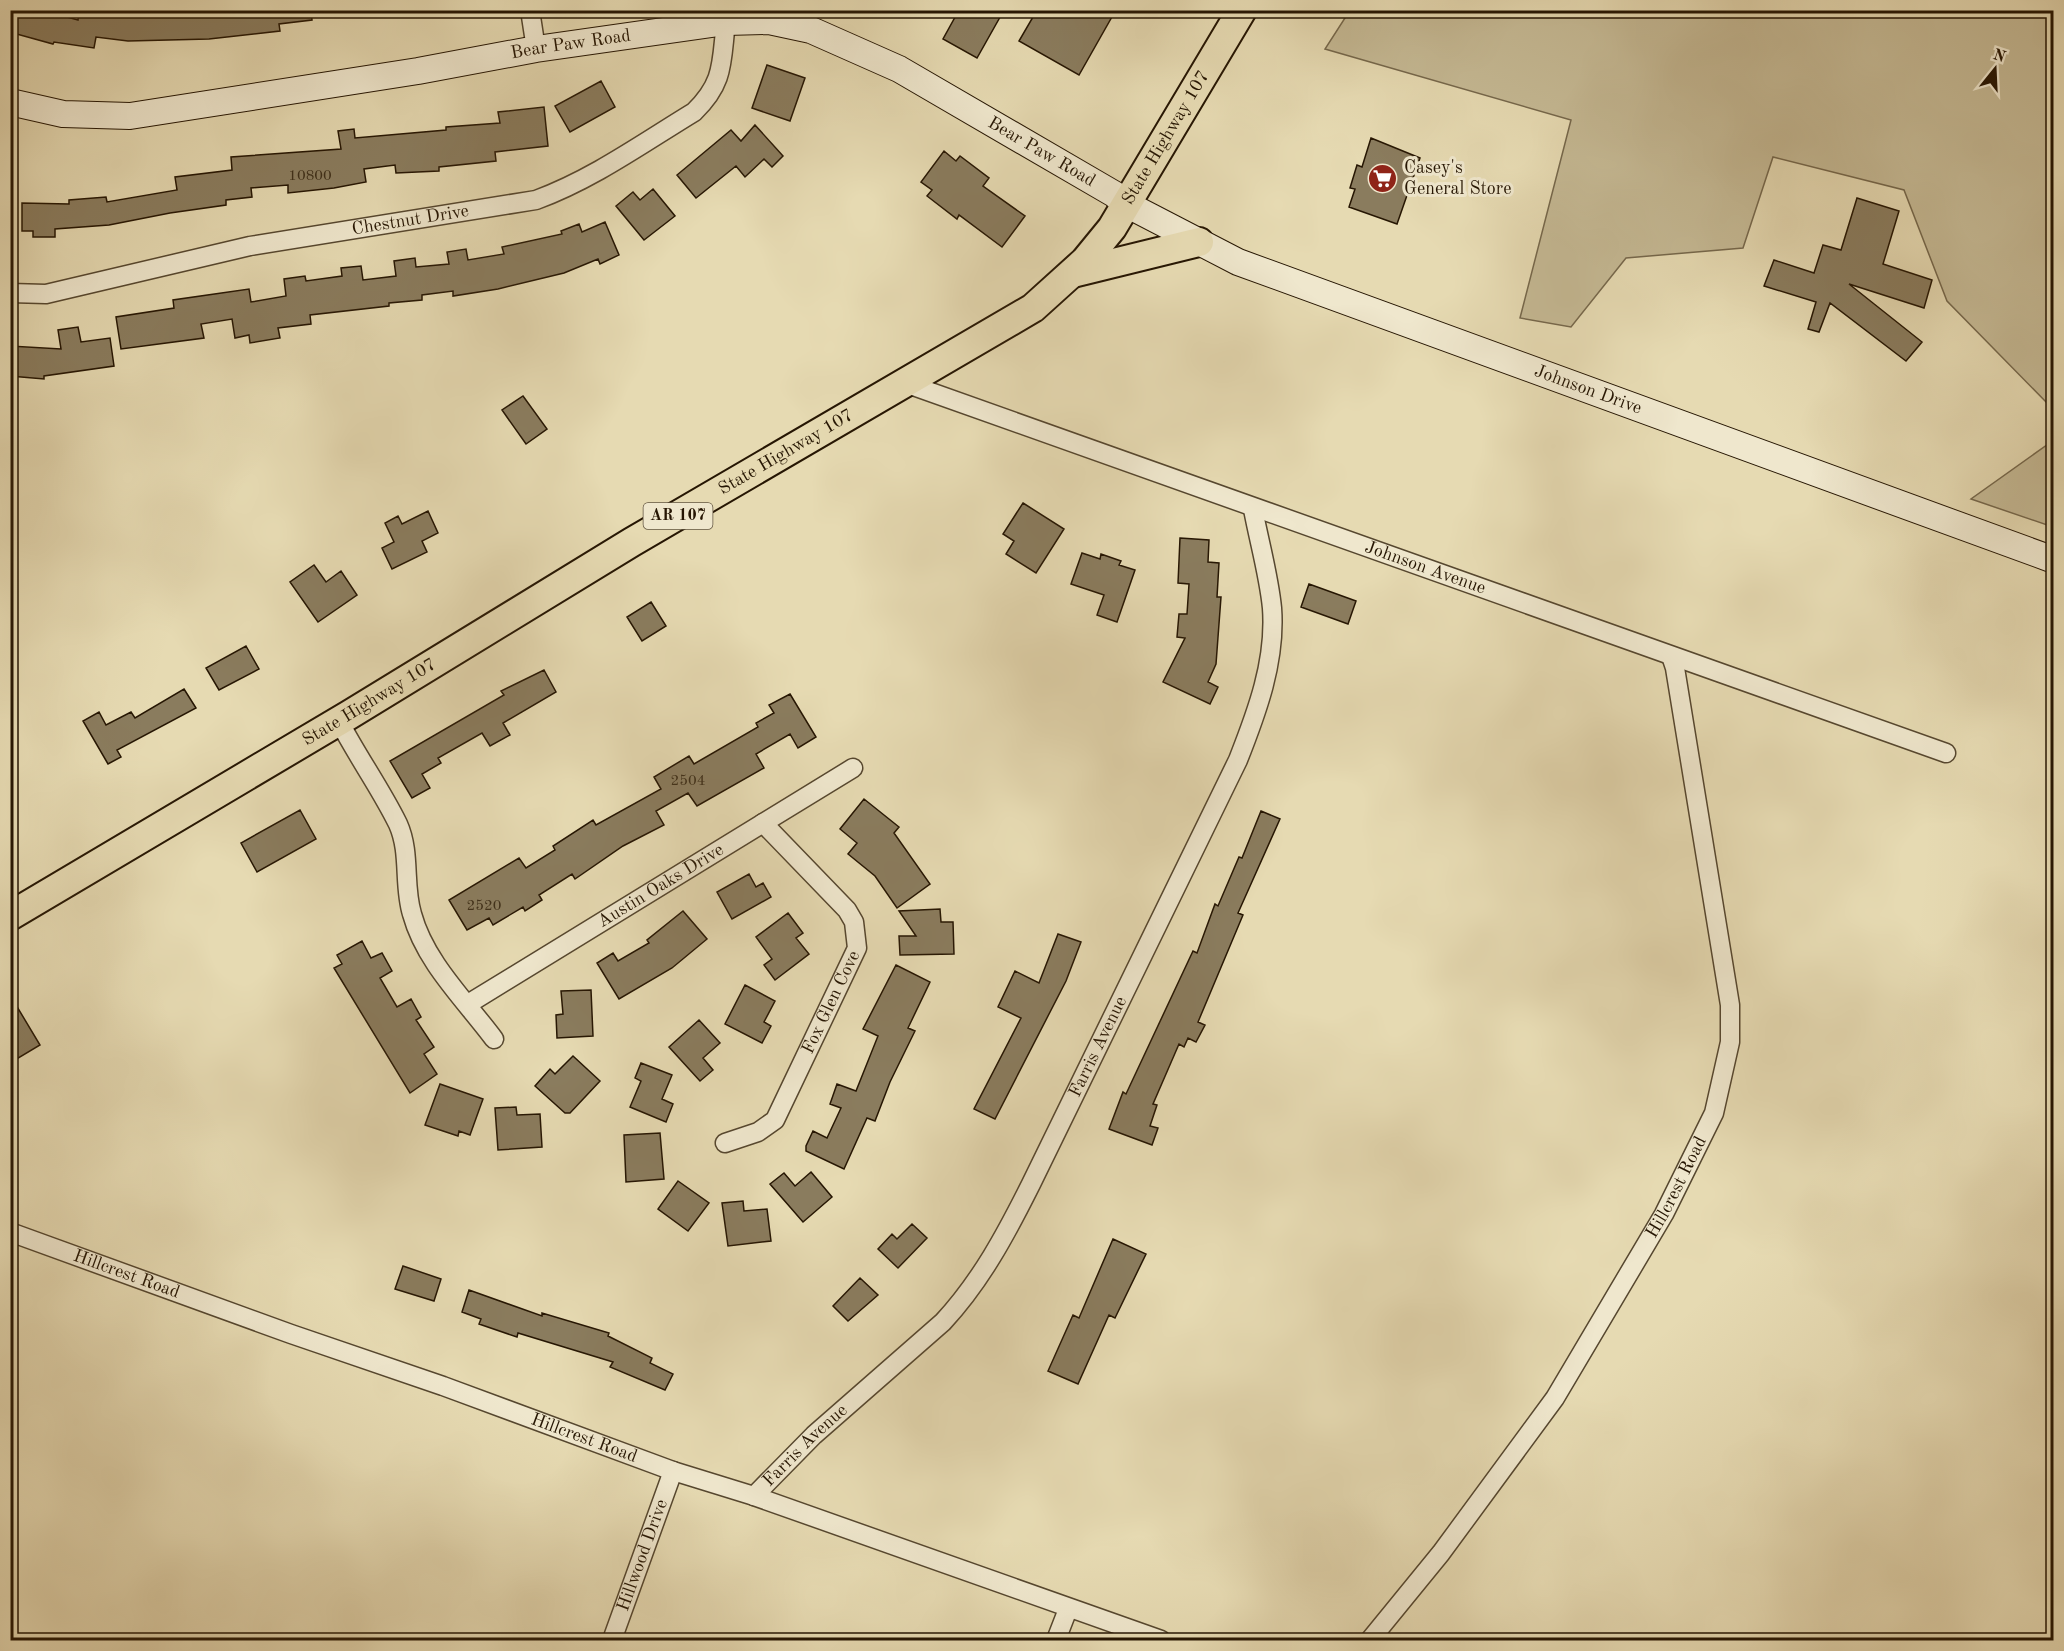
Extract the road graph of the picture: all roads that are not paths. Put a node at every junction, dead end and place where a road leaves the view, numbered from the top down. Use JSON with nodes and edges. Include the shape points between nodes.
{"nodes":[{"id":1,"x":530,"y":10,"type":"edge"},
{"id":2,"x":1242,"y":10,"type":"edge"},
{"id":3,"x":726,"y":22,"type":"junction"},
{"id":4,"x":536,"y":49,"type":"junction"},
{"id":5,"x":10,"y":102,"type":"edge"},
{"id":6,"x":1128,"y":205,"type":"junction"},
{"id":7,"x":1199,"y":242,"type":"junction"},
{"id":8,"x":1073,"y":273,"type":"junction"},
{"id":9,"x":10,"y":294,"type":"edge"},
{"id":10,"x":905,"y":384,"type":"junction"},
{"id":11,"x":1253,"y":509,"type":"junction"},
{"id":12,"x":2054,"y":560,"type":"edge"},
{"id":13,"x":1671,"y":656,"type":"junction"},
{"id":14,"x":339,"y":721,"type":"junction"},
{"id":15,"x":1946,"y":753,"type":"dead end"},
{"id":16,"x":854,"y":768,"type":"dead end"},
{"id":17,"x":763,"y":824,"type":"junction"},
{"id":18,"x":10,"y":916,"type":"edge"},
{"id":19,"x":468,"y":1004,"type":"junction"},
{"id":20,"x":494,"y":1039,"type":"dead end"},
{"id":21,"x":725,"y":1143,"type":"dead end"},
{"id":22,"x":10,"y":1232,"type":"edge"},
{"id":23,"x":673,"y":1471,"type":"junction"},
{"id":24,"x":754,"y":1496,"type":"junction"},
{"id":25,"x":1068,"y":1609,"type":"junction"},
{"id":26,"x":612,"y":1641,"type":"edge"},
{"id":27,"x":1056,"y":1641,"type":"edge"},
{"id":28,"x":1161,"y":1641,"type":"edge"},
{"id":29,"x":1371,"y":1641,"type":"edge"}],
"edges":[{"from":1,"to":4,"type":"street"},
{"from":2,"to":6,"type":"main road","name":"State Highway 107","number":"AR 107"},
{"from":3,"to":4,"type":"street","name":"Bear Paw Road"},
{"from":3,"to":6,"type":"street","name":"Bear Paw Road","via":[[790,24],[859,49],[909,74]]},
{"from":3,"to":9,"type":"street","name":"Chestnut Drive","via":[[719,79],[694,112],[585,178],[536,200],[250,246],[46,294]]},
{"from":4,"to":5,"type":"street","name":"Bear Paw Road","via":[[130,116],[63,114]]},
{"from":6,"to":7,"type":"street","name":"Johnson Drive"},
{"from":6,"to":8,"type":"main road","name":"State Highway 107","number":"AR 107"},
{"from":7,"to":8,"type":"main road"},
{"from":7,"to":12,"type":"street","name":"Johnson Drive","via":[[1238,262]]},
{"from":8,"to":10,"type":"main road","name":"State Highway 107","number":"AR 107","via":[[1033,308]]},
{"from":10,"to":11,"type":"street","name":"Johnson Avenue"},
{"from":10,"to":14,"type":"main road","name":"State Highway 107","number":"AR 107","via":[[480,633]]},
{"from":11,"to":13,"type":"street","name":"Johnson Avenue"},
{"from":11,"to":24,"type":"street","name":"Farris Avenue","via":[[1272,609],[1260,703],[1238,760],[998,1249],[943,1322],[814,1435]]},
{"from":13,"to":15,"type":"street","name":"Johnson Avenue"},
{"from":13,"to":29,"type":"street","name":"Hillcrest Road","via":[[1700,807],[1729,996],[1730,1042],[1714,1113],[1664,1215],[1555,1398]]},
{"from":14,"to":18,"type":"main road","name":"State Highway 107","number":"AR 107"},
{"from":14,"to":19,"type":"street","via":[[398,825],[405,848],[411,913],[424,943]]},
{"from":16,"to":17,"type":"street","name":"Austin Oaks Drive"},
{"from":17,"to":19,"type":"street","name":"Austin Oaks Drive"},
{"from":17,"to":21,"type":"street","name":"Fox Glen Cove","via":[[847,910],[854,922],[857,948],[775,1120],[746,1138]]},
{"from":19,"to":20,"type":"street"},
{"from":22,"to":23,"type":"street","name":"Hillcrest Road"},
{"from":23,"to":24,"type":"street","name":"Hillcrest Road"},
{"from":23,"to":26,"type":"street","name":"Hillwood Drive"},
{"from":24,"to":25,"type":"street","name":"Hillcrest Road"},
{"from":25,"to":27,"type":"street"},
{"from":25,"to":28,"type":"street","name":"Hillcrest Road"}]}
